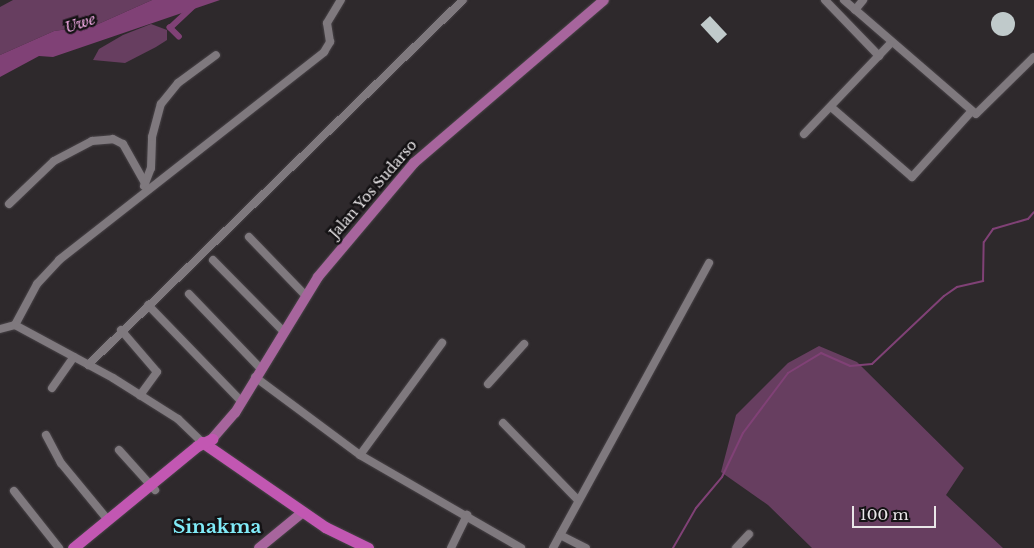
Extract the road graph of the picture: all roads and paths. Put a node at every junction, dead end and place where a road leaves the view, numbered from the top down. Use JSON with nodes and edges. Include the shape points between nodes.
{"nodes":[{"id":1,"x":342,"y":0,"type":"edge"},
{"id":2,"x":463,"y":0,"type":"edge"},
{"id":3,"x":604,"y":0,"type":"edge"},
{"id":4,"x":825,"y":0,"type":"edge"},
{"id":5,"x":844,"y":0,"type":"edge"},
{"id":6,"x":864,"y":0,"type":"edge"},
{"id":7,"x":855,"y":10,"type":"junction"},
{"id":8,"x":890,"y":44,"type":"junction"},
{"id":9,"x":216,"y":54,"type":"dead end"},
{"id":10,"x":880,"y":56,"type":"junction"},
{"id":11,"x":1034,"y":56,"type":"edge"},
{"id":12,"x":831,"y":107,"type":"junction"},
{"id":13,"x":971,"y":112,"type":"junction"},
{"id":14,"x":804,"y":134,"type":"dead end"},
{"id":15,"x":145,"y":183,"type":"junction"},
{"id":16,"x":142,"y":192,"type":"junction"},
{"id":17,"x":9,"y":204,"type":"dead end"},
{"id":18,"x":249,"y":236,"type":"dead end"},
{"id":19,"x":213,"y":260,"type":"dead end"},
{"id":20,"x":709,"y":264,"type":"dead end"},
{"id":21,"x":189,"y":294,"type":"dead end"},
{"id":22,"x":306,"y":295,"type":"junction"},
{"id":23,"x":148,"y":305,"type":"junction"},
{"id":24,"x":15,"y":325,"type":"junction"},
{"id":25,"x":0,"y":329,"type":"edge"},
{"id":26,"x":121,"y":330,"type":"junction"},
{"id":27,"x":282,"y":330,"type":"junction"},
{"id":28,"x":442,"y":343,"type":"dead end"},
{"id":29,"x":524,"y":344,"type":"dead end"},
{"id":30,"x":74,"y":357,"type":"junction"},
{"id":31,"x":88,"y":365,"type":"junction"},
{"id":32,"x":260,"y":368,"type":"junction"},
{"id":33,"x":255,"y":377,"type":"junction"},
{"id":34,"x":488,"y":384,"type":"dead end"},
{"id":35,"x":52,"y":388,"type":"dead end"},
{"id":36,"x":140,"y":394,"type":"junction"},
{"id":37,"x":241,"y":401,"type":"junction"},
{"id":38,"x":503,"y":423,"type":"dead end"},
{"id":39,"x":46,"y":435,"type":"dead end"},
{"id":40,"x":207,"y":443,"type":"junction"},
{"id":41,"x":118,"y":450,"type":"dead end"},
{"id":42,"x":360,"y":455,"type":"junction"},
{"id":43,"x":153,"y":488,"type":"junction"},
{"id":44,"x":14,"y":491,"type":"dead end"},
{"id":45,"x":578,"y":500,"type":"junction"},
{"id":46,"x":303,"y":512,"type":"junction"},
{"id":47,"x":467,"y":515,"type":"junction"},
{"id":48,"x":108,"y":520,"type":"junction"},
{"id":49,"x":748,"y":534,"type":"dead end"},
{"id":50,"x":560,"y":535,"type":"junction"},
{"id":51,"x":59,"y":548,"type":"edge"},
{"id":52,"x":73,"y":548,"type":"edge"},
{"id":53,"x":82,"y":548,"type":"edge"},
{"id":54,"x":259,"y":548,"type":"edge"},
{"id":55,"x":368,"y":548,"type":"edge"},
{"id":56,"x":451,"y":548,"type":"edge"},
{"id":57,"x":521,"y":548,"type":"edge"},
{"id":58,"x":553,"y":548,"type":"edge"},
{"id":59,"x":586,"y":548,"type":"edge"},
{"id":60,"x":736,"y":548,"type":"edge"}],
"edges":[{"from":1,"to":16,"type":"street","via":[[328,23],[330,45],[324,52],[286,78],[283,87],[168,177]]},
{"from":2,"to":23,"type":"street"},
{"from":3,"to":22,"type":"main road","name":"Jalan Yos Sudarso","via":[[435,141],[356,228]]},
{"from":4,"to":10,"type":"street"},
{"from":5,"to":7,"type":"street"},
{"from":6,"to":7,"type":"street"},
{"from":7,"to":8,"type":"street"},
{"from":8,"to":10,"type":"street"},
{"from":8,"to":13,"type":"street","via":[[918,62]]},
{"from":9,"to":15,"type":"street","via":[[178,83],[161,104]]},
{"from":10,"to":12,"type":"street"},
{"from":11,"to":13,"type":"street","via":[[983,112]]},
{"from":12,"to":13,"type":"street","via":[[912,177]]},
{"from":12,"to":14,"type":"street"},
{"from":15,"to":16,"type":"street"},
{"from":15,"to":17,"type":"street","via":[[123,144],[113,139],[92,141],[54,160]]},
{"from":16,"to":24,"type":"street","via":[[59,260],[37,284]]},
{"from":18,"to":22,"type":"street"},
{"from":19,"to":27,"type":"street"},
{"from":20,"to":45,"type":"street"},
{"from":21,"to":32,"type":"street"},
{"from":22,"to":27,"type":"main road","name":"Jalan Yos Sudarso"},
{"from":23,"to":26,"type":"street"},
{"from":23,"to":37,"type":"street"},
{"from":24,"to":25,"type":"street"},
{"from":24,"to":30,"type":"street"},
{"from":26,"to":31,"type":"street"},
{"from":26,"to":36,"type":"street","via":[[158,372]]},
{"from":27,"to":32,"type":"main road","name":"Jalan Yos Sudarso"},
{"from":28,"to":42,"type":"street"},
{"from":29,"to":34,"type":"street"},
{"from":30,"to":31,"type":"street"},
{"from":30,"to":35,"type":"street"},
{"from":31,"to":36,"type":"street"},
{"from":32,"to":33,"type":"main road","name":"Jalan Yos Sudarso"},
{"from":33,"to":37,"type":"main road","name":"Jalan Yos Sudarso"},
{"from":33,"to":42,"type":"street"},
{"from":36,"to":40,"type":"street"},
{"from":37,"to":40,"type":"main road","name":"Jalan Yos Sudarso"},
{"from":38,"to":45,"type":"street"},
{"from":39,"to":48,"type":"street","via":[[61,463]]},
{"from":40,"to":43,"type":"highway","name":"Jalan Yos Sudarso"},
{"from":40,"to":46,"type":"highway"},
{"from":41,"to":43,"type":"street"},
{"from":42,"to":47,"type":"street"},
{"from":43,"to":48,"type":"highway","name":"Jalan Yos Sudarso"},
{"from":43,"to":53,"type":"highway","name":"Jalan Yos Sudarso"},
{"from":44,"to":51,"type":"street"},
{"from":45,"to":50,"type":"street"},
{"from":46,"to":54,"type":"main road"},
{"from":46,"to":55,"type":"highway"},
{"from":47,"to":56,"type":"street"},
{"from":47,"to":57,"type":"street"},
{"from":48,"to":52,"type":"highway","name":"Jalan Yos Sudarso"},
{"from":49,"to":60,"type":"street"},
{"from":50,"to":58,"type":"street"},
{"from":50,"to":59,"type":"street"}]}
